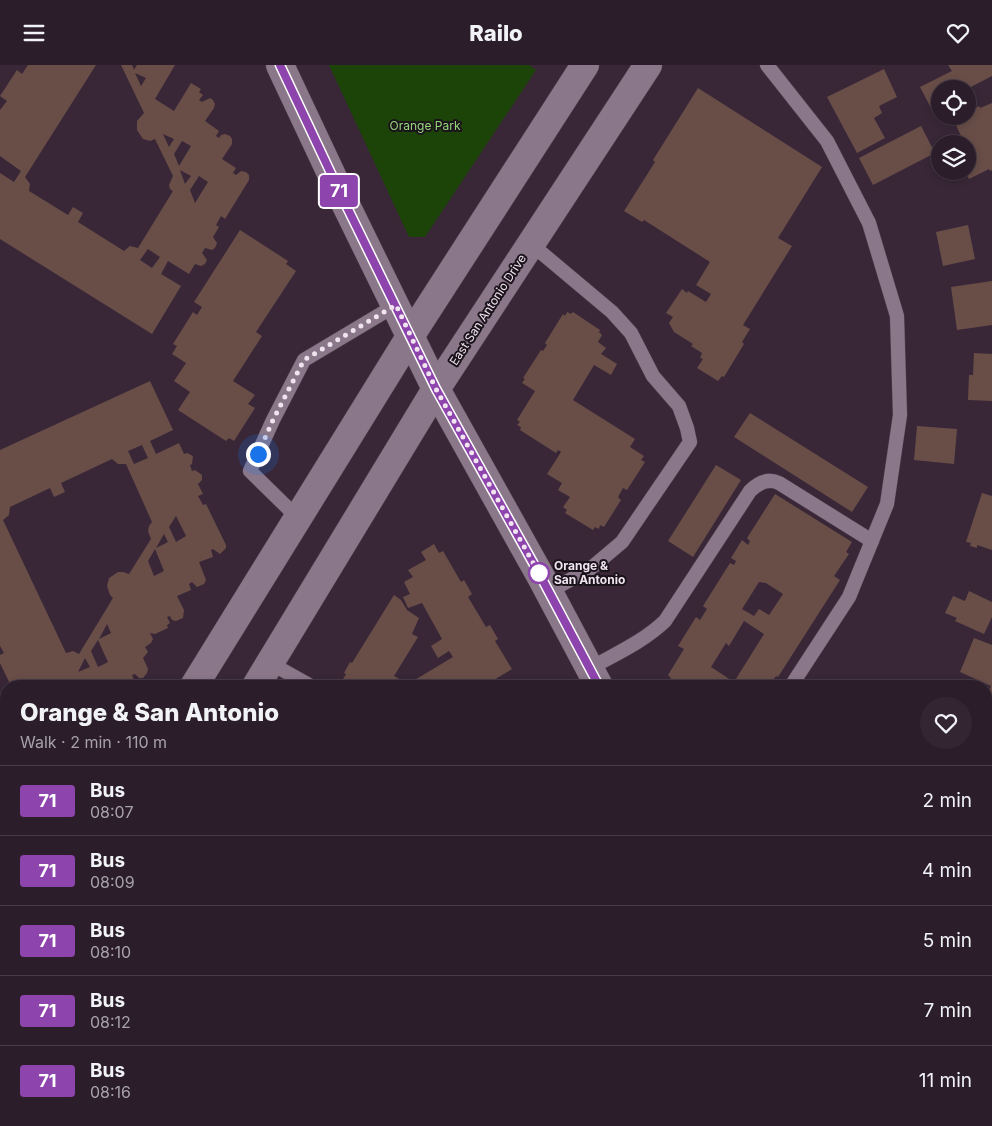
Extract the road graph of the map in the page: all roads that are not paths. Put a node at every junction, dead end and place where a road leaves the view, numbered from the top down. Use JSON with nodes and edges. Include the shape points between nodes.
{"nodes":[{"id":1,"x":280,"y":65,"type":"edge"},
{"id":2,"x":586,"y":65,"type":"edge"},
{"id":3,"x":648,"y":65,"type":"edge"},
{"id":4,"x":766,"y":65,"type":"edge"},
{"id":5,"x":531,"y":244,"type":"junction"},
{"id":6,"x":396,"y":305,"type":"junction"},
{"id":7,"x":411,"y":335,"type":"junction"},
{"id":8,"x":436,"y":389,"type":"junction"},
{"id":9,"x":298,"y":518,"type":"junction"},
{"id":10,"x":872,"y":541,"type":"junction"},
{"id":11,"x":548,"y":592,"type":"junction"},
{"id":12,"x":270,"y":663,"type":"junction"},
{"id":13,"x":594,"y":678,"type":"edge"},
{"id":14,"x":198,"y":680,"type":"edge"},
{"id":15,"x":260,"y":680,"type":"edge"},
{"id":16,"x":300,"y":680,"type":"edge"},
{"id":17,"x":796,"y":680,"type":"edge"}],
"edges":[{"from":1,"to":6,"type":"main road"},
{"from":2,"to":7,"type":"main road"},
{"from":3,"to":5,"type":"main road","name":"East San Antonio Drive"},
{"from":4,"to":10,"type":"lane","via":[[827,141],[869,223],[897,316],[900,415],[886,505]]},
{"from":5,"to":8,"type":"main road","name":"East San Antonio Drive"},
{"from":5,"to":11,"type":"lane","via":[[612,312],[631,333],[653,376],[679,406],[690,442],[622,541],[590,569]]},
{"from":6,"to":7,"type":"main road"},
{"from":6,"to":9,"type":"lane","via":[[304,360],[273,420],[250,471]]},
{"from":7,"to":8,"type":"main road"},
{"from":7,"to":9,"type":"main road"},
{"from":8,"to":11,"type":"main road"},
{"from":8,"to":12,"type":"main road","name":"East San Antonio Drive"},
{"from":9,"to":14,"type":"main road"},
{"from":10,"to":13,"type":"lane","via":[[779,483],[772,480],[754,486],[665,621]]},
{"from":10,"to":17,"type":"lane","via":[[849,597]]},
{"from":11,"to":13,"type":"main road"},
{"from":12,"to":15,"type":"main road","name":"East San Antonio Drive"},
{"from":12,"to":16,"type":"lane"}]}
